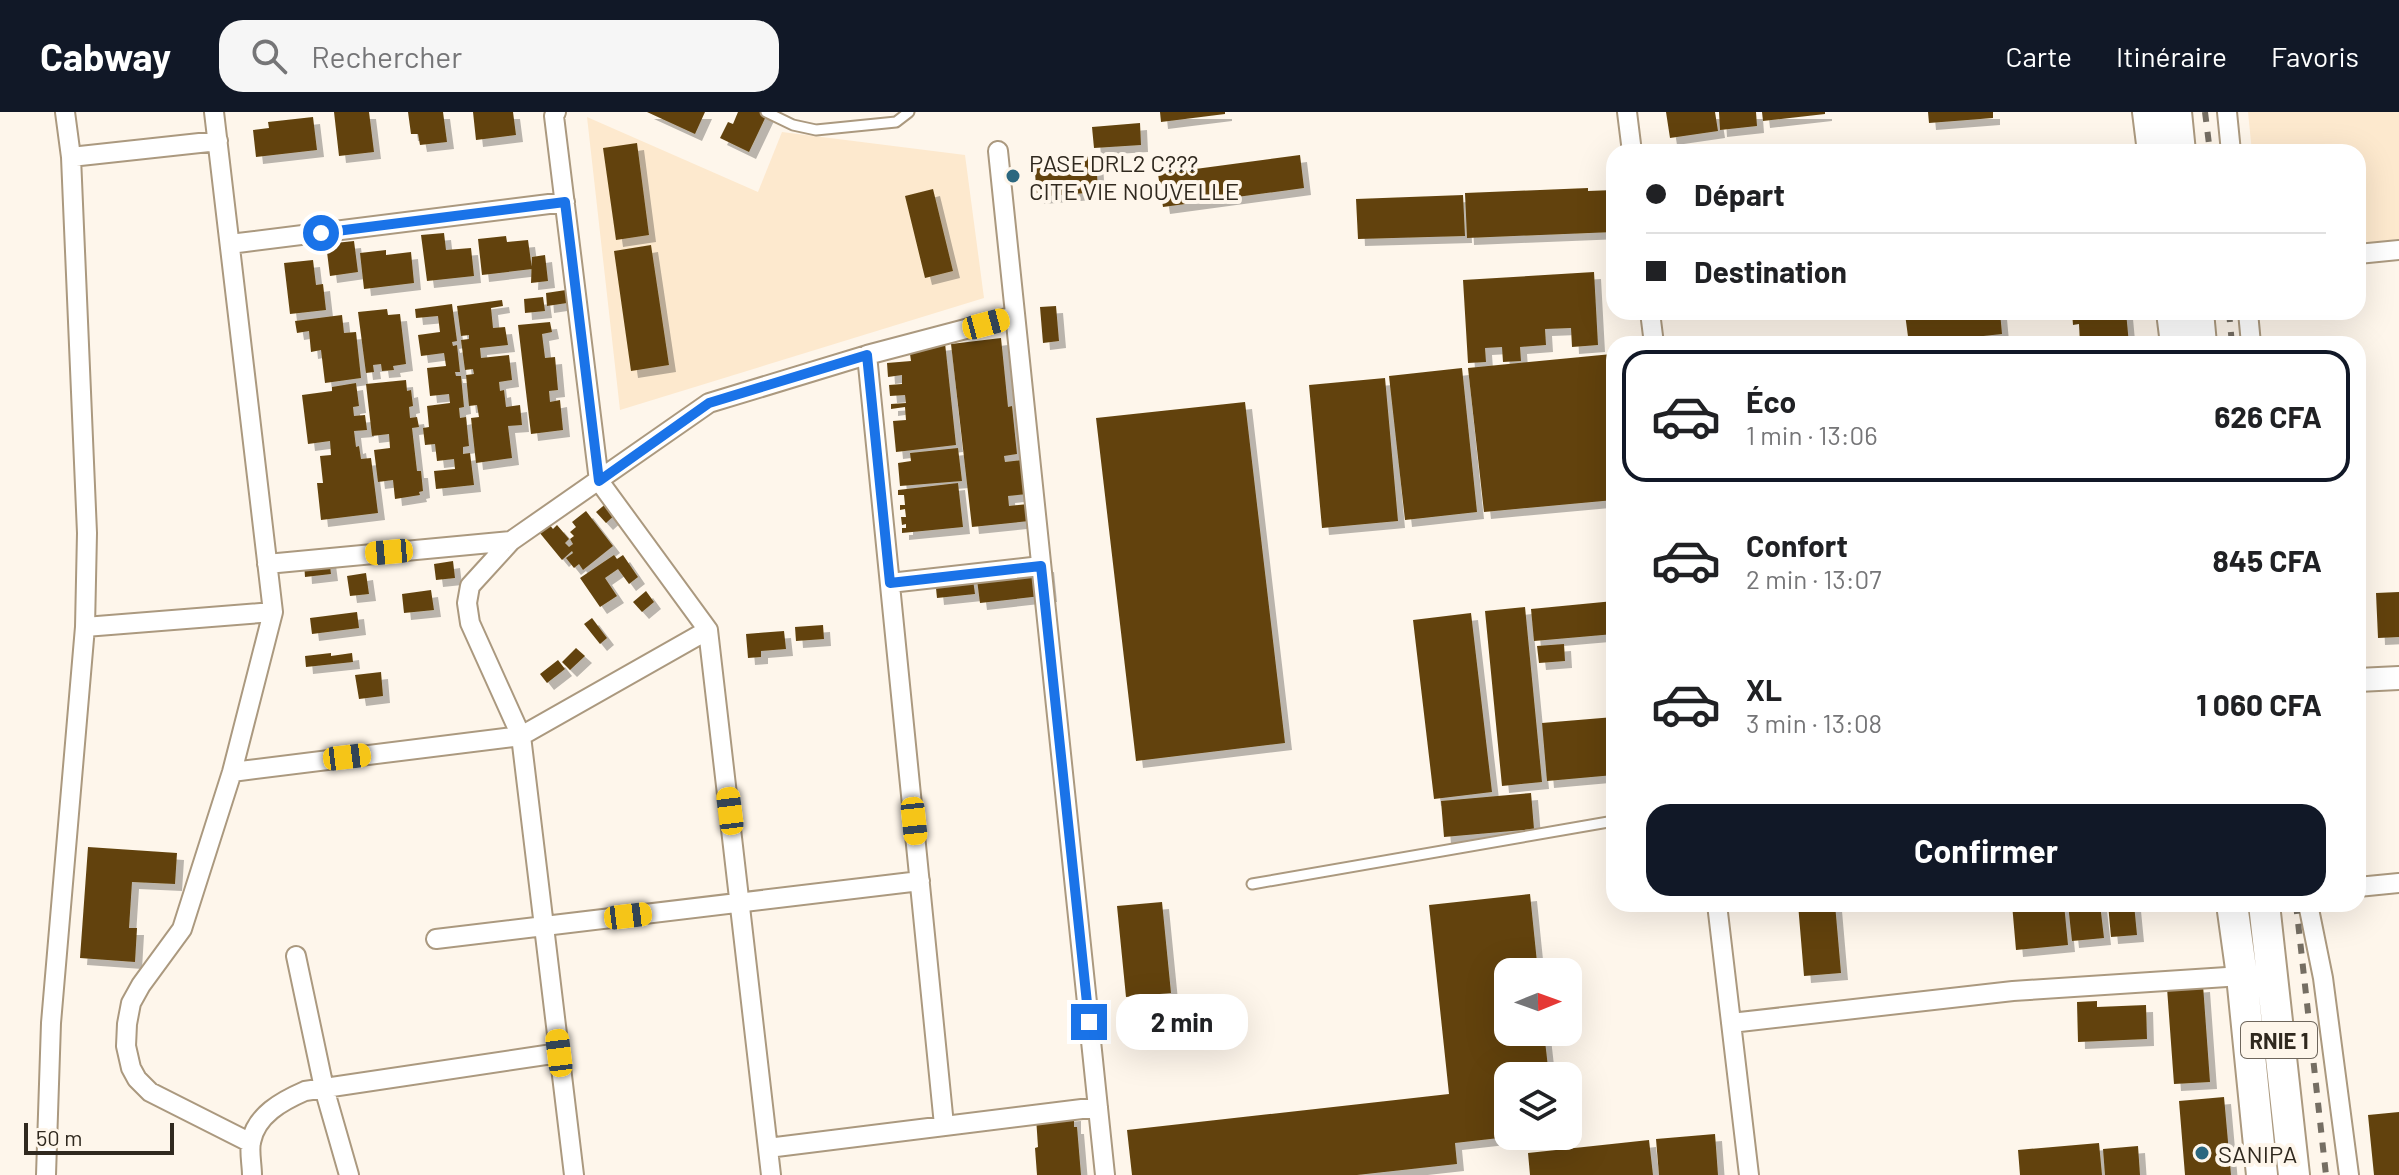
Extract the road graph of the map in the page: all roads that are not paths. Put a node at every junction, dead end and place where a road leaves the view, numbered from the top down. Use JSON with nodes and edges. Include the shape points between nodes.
{"nodes":[{"id":1,"x":65,"y":112,"type":"edge"},
{"id":2,"x":214,"y":112,"type":"edge"},
{"id":3,"x":556,"y":112,"type":"edge"},
{"id":4,"x":766,"y":112,"type":"edge"},
{"id":5,"x":909,"y":112,"type":"edge"},
{"id":6,"x":1627,"y":112,"type":"edge"},
{"id":7,"x":2148,"y":112,"type":"edge"},
{"id":8,"x":2176,"y":112,"type":"edge"},
{"id":9,"x":2227,"y":112,"type":"edge"},
{"id":10,"x":218,"y":141,"type":"junction"},
{"id":11,"x":1631,"y":144,"type":"edge"},
{"id":12,"x":2152,"y":144,"type":"edge"},
{"id":13,"x":2179,"y":144,"type":"edge"},
{"id":14,"x":2230,"y":144,"type":"edge"},
{"id":15,"x":998,"y":151,"type":"dead end"},
{"id":16,"x":71,"y":157,"type":"junction"},
{"id":17,"x":565,"y":202,"type":"junction"},
{"id":18,"x":230,"y":244,"type":"junction"},
{"id":19,"x":2399,"y":250,"type":"edge"},
{"id":20,"x":2366,"y":253,"type":"edge"},
{"id":21,"x":1015,"y":316,"type":"junction"},
{"id":22,"x":867,"y":355,"type":"junction"},
{"id":23,"x":599,"y":481,"type":"junction"},
{"id":24,"x":511,"y":541,"type":"junction"},
{"id":25,"x":267,"y":564,"type":"junction"},
{"id":26,"x":1041,"y":566,"type":"junction"},
{"id":27,"x":890,"y":583,"type":"junction"},
{"id":28,"x":273,"y":612,"type":"junction"},
{"id":29,"x":85,"y":627,"type":"junction"},
{"id":30,"x":708,"y":630,"type":"junction"},
{"id":31,"x":2399,"y":678,"type":"edge"},
{"id":32,"x":2366,"y":680,"type":"edge"},
{"id":33,"x":521,"y":736,"type":"junction"},
{"id":34,"x":232,"y":772,"type":"junction"},
{"id":35,"x":1606,"y":822,"type":"edge"},
{"id":36,"x":920,"y":881,"type":"junction"},
{"id":37,"x":2399,"y":883,"type":"edge"},
{"id":38,"x":1252,"y":884,"type":"dead end"},
{"id":39,"x":2366,"y":886,"type":"edge"},
{"id":40,"x":740,"y":902,"type":"junction"},
{"id":41,"x":1718,"y":912,"type":"edge"},
{"id":42,"x":2233,"y":912,"type":"edge"},
{"id":43,"x":2265,"y":912,"type":"edge"},
{"id":44,"x":2310,"y":912,"type":"edge"},
{"id":45,"x":544,"y":926,"type":"junction"},
{"id":46,"x":436,"y":939,"type":"dead end"},
{"id":47,"x":296,"y":956,"type":"dead end"},
{"id":48,"x":2242,"y":976,"type":"junction"},
{"id":49,"x":1731,"y":1023,"type":"junction"},
{"id":50,"x":559,"y":1053,"type":"junction"},
{"id":51,"x":324,"y":1088,"type":"junction"},
{"id":52,"x":1098,"y":1107,"type":"junction"},
{"id":53,"x":944,"y":1125,"type":"junction"},
{"id":54,"x":251,"y":1143,"type":"junction"},
{"id":55,"x":768,"y":1148,"type":"junction"},
{"id":56,"x":46,"y":1175,"type":"edge"},
{"id":57,"x":252,"y":1175,"type":"edge"},
{"id":58,"x":349,"y":1175,"type":"edge"},
{"id":59,"x":574,"y":1175,"type":"edge"},
{"id":60,"x":771,"y":1175,"type":"edge"},
{"id":61,"x":1105,"y":1175,"type":"edge"},
{"id":62,"x":1749,"y":1175,"type":"edge"},
{"id":63,"x":2262,"y":1175,"type":"edge"},
{"id":64,"x":2294,"y":1175,"type":"edge"},
{"id":65,"x":2349,"y":1175,"type":"edge"}],
"edges":[{"from":1,"to":16,"type":"street"},
{"from":2,"to":10,"type":"street"},
{"from":3,"to":17,"type":"street"},
{"from":4,"to":5,"type":"lane","via":[[816,130],[896,122]]},
{"from":6,"to":11,"type":"street"},
{"from":7,"to":12,"type":"highway"},
{"from":8,"to":13,"type":"highway"},
{"from":9,"to":14,"type":"street"},
{"from":10,"to":16,"type":"street"},
{"from":10,"to":18,"type":"street"},
{"from":15,"to":21,"type":"street"},
{"from":16,"to":29,"type":"street","via":[[87,533]]},
{"from":17,"to":18,"type":"street"},
{"from":17,"to":23,"type":"street"},
{"from":18,"to":25,"type":"street"},
{"from":19,"to":20,"type":"street"},
{"from":21,"to":22,"type":"street"},
{"from":21,"to":26,"type":"street"},
{"from":22,"to":23,"type":"street","via":[[709,403]]},
{"from":22,"to":27,"type":"street"},
{"from":23,"to":24,"type":"street"},
{"from":23,"to":30,"type":"street"},
{"from":24,"to":25,"type":"street"},
{"from":24,"to":33,"type":"street","via":[[470,586],[467,603],[470,623]]},
{"from":25,"to":28,"type":"street"},
{"from":26,"to":27,"type":"street"},
{"from":26,"to":52,"type":"street"},
{"from":27,"to":36,"type":"street"},
{"from":28,"to":29,"type":"street"},
{"from":28,"to":34,"type":"street"},
{"from":29,"to":56,"type":"street","via":[[51,1023]]},
{"from":30,"to":33,"type":"street"},
{"from":30,"to":40,"type":"street"},
{"from":31,"to":32,"type":"street"},
{"from":33,"to":34,"type":"street"},
{"from":33,"to":45,"type":"street"},
{"from":34,"to":54,"type":"street","via":[[182,929],[131,1003],[126,1046],[131,1068],[150,1092]]},
{"from":35,"to":38,"type":"lane"},
{"from":36,"to":40,"type":"street"},
{"from":36,"to":53,"type":"street"},
{"from":37,"to":39,"type":"street"},
{"from":40,"to":45,"type":"street"},
{"from":40,"to":55,"type":"street"},
{"from":41,"to":49,"type":"street"},
{"from":42,"to":48,"type":"highway","number":"RNIE 1"},
{"from":43,"to":64,"type":"highway","number":"RNIE 1"},
{"from":44,"to":65,"type":"street"},
{"from":45,"to":46,"type":"street"},
{"from":45,"to":50,"type":"street"},
{"from":47,"to":51,"type":"street"},
{"from":48,"to":49,"type":"street","via":[[2013,991]]},
{"from":48,"to":63,"type":"highway","number":"RNIE 1"},
{"from":49,"to":62,"type":"street"},
{"from":50,"to":51,"type":"street"},
{"from":50,"to":59,"type":"street"},
{"from":51,"to":54,"type":"street","via":[[282,1101],[260,1120]]},
{"from":51,"to":58,"type":"street"},
{"from":52,"to":53,"type":"street"},
{"from":52,"to":61,"type":"street"},
{"from":53,"to":55,"type":"street"},
{"from":54,"to":57,"type":"street"},
{"from":55,"to":60,"type":"street"}]}
